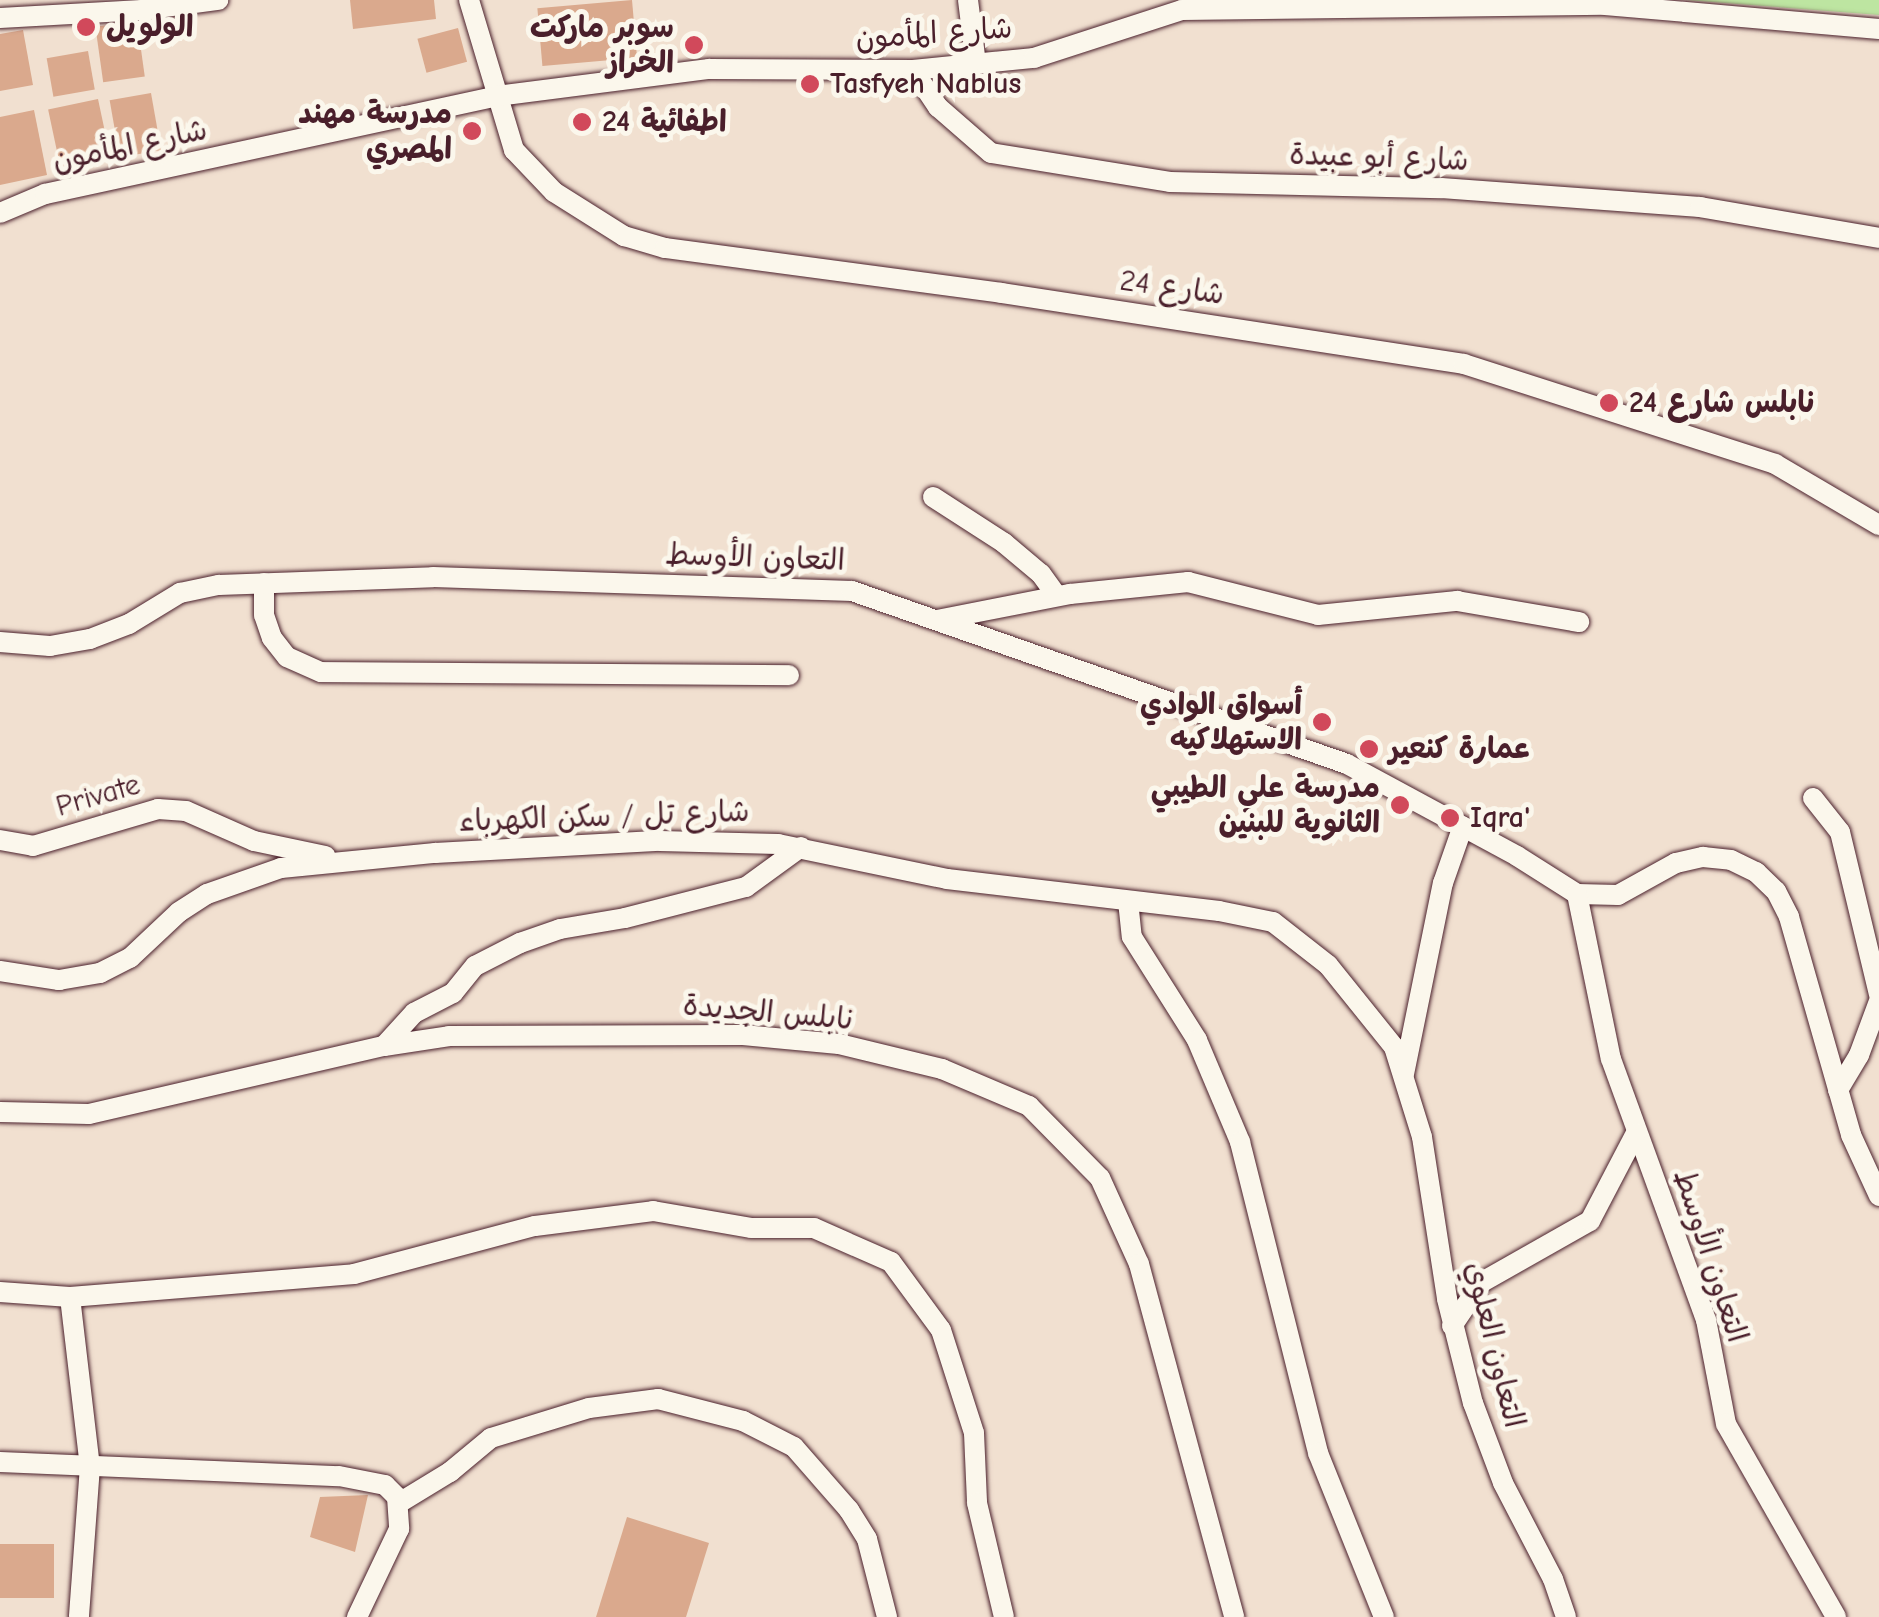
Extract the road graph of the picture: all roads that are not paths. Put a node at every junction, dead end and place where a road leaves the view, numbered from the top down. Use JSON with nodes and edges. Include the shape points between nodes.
{"nodes":[{"id":1,"x":218,"y":0,"type":"edge"},
{"id":2,"x":468,"y":0,"type":"edge"},
{"id":3,"x":968,"y":0,"type":"edge"},
{"id":4,"x":1184,"y":5,"type":"edge"},
{"id":5,"x":27,"y":9,"type":"edge"},
{"id":6,"x":0,"y":18,"type":"edge"},
{"id":7,"x":1879,"y":29,"type":"edge"},
{"id":8,"x":976,"y":64,"type":"junction"},
{"id":9,"x":912,"y":70,"type":"junction"},
{"id":10,"x":497,"y":96,"type":"junction"},
{"id":11,"x":0,"y":213,"type":"edge"},
{"id":12,"x":1879,"y":238,"type":"edge"},
{"id":13,"x":932,"y":497,"type":"dead end"},
{"id":14,"x":1879,"y":525,"type":"edge"},
{"id":15,"x":264,"y":583,"type":"junction"},
{"id":16,"x":1057,"y":596,"type":"junction"},
{"id":17,"x":936,"y":620,"type":"junction"},
{"id":18,"x":1579,"y":622,"type":"dead end"},
{"id":19,"x":0,"y":642,"type":"edge"},
{"id":20,"x":789,"y":676,"type":"dead end"},
{"id":21,"x":1813,"y":798,"type":"dead end"},
{"id":22,"x":1463,"y":826,"type":"junction"},
{"id":23,"x":0,"y":840,"type":"edge"},
{"id":24,"x":801,"y":847,"type":"junction"},
{"id":25,"x":325,"y":856,"type":"dead end"},
{"id":26,"x":1577,"y":894,"type":"junction"},
{"id":27,"x":1128,"y":901,"type":"junction"},
{"id":28,"x":0,"y":971,"type":"edge"},
{"id":29,"x":1879,"y":998,"type":"edge"},
{"id":30,"x":384,"y":1046,"type":"junction"},
{"id":31,"x":1404,"y":1074,"type":"junction"},
{"id":32,"x":1838,"y":1090,"type":"junction"},
{"id":33,"x":0,"y":1112,"type":"edge"},
{"id":34,"x":1636,"y":1133,"type":"junction"},
{"id":35,"x":1879,"y":1196,"type":"edge"},
{"id":36,"x":0,"y":1292,"type":"edge"},
{"id":37,"x":70,"y":1297,"type":"junction"},
{"id":38,"x":1452,"y":1326,"type":"junction"},
{"id":39,"x":0,"y":1462,"type":"edge"},
{"id":40,"x":90,"y":1466,"type":"junction"},
{"id":41,"x":399,"y":1503,"type":"junction"},
{"id":42,"x":79,"y":1617,"type":"edge"},
{"id":43,"x":357,"y":1617,"type":"edge"},
{"id":44,"x":886,"y":1617,"type":"edge"},
{"id":45,"x":1004,"y":1617,"type":"edge"},
{"id":46,"x":1234,"y":1617,"type":"edge"},
{"id":47,"x":1384,"y":1617,"type":"edge"},
{"id":48,"x":1566,"y":1617,"type":"edge"},
{"id":49,"x":1836,"y":1617,"type":"edge"}],
"edges":[{"from":1,"to":5,"type":"street"},
{"from":2,"to":10,"type":"street","name":"شارع 24"},
{"from":3,"to":8,"type":"street"},
{"from":4,"to":7,"type":"street","name":"شارع المأمون","via":[[1605,5]]},
{"from":4,"to":8,"type":"street","name":"شارع المأمون","via":[[1034,58]]},
{"from":5,"to":6,"type":"street"},
{"from":8,"to":9,"type":"street","name":"شارع المأمون"},
{"from":9,"to":10,"type":"street","name":"شارع المأمون","via":[[709,69]]},
{"from":9,"to":12,"type":"street","name":"شارع أبو عبيدة","via":[[938,107],[991,153],[1170,182],[1441,188],[1700,208]]},
{"from":10,"to":11,"type":"street","name":"شارع المأمون","via":[[45,194]]},
{"from":10,"to":14,"type":"street","name":"شارع 24","via":[[514,150],[554,192],[624,236],[666,248],[1464,364],[1775,464]]},
{"from":13,"to":16,"type":"street","via":[[1004,543]]},
{"from":15,"to":17,"type":"street","name":"التعاون الأوسط","via":[[433,578],[852,591]]},
{"from":15,"to":19,"type":"street","name":"التعاون الأوسط","via":[[195,588],[110,632],[70,644]]},
{"from":15,"to":20,"type":"street","via":[[272,638],[287,657],[321,672]]},
{"from":16,"to":17,"type":"street"},
{"from":16,"to":18,"type":"street","via":[[1197,582],[1318,615],[1457,600]]},
{"from":17,"to":22,"type":"street","name":"التعاون الأوسط","via":[[1346,764]]},
{"from":21,"to":29,"type":"street","via":[[1840,832]]},
{"from":22,"to":26,"type":"street","name":"التعاون الأوسط"},
{"from":22,"to":31,"type":"street","via":[[1442,883]]},
{"from":23,"to":25,"type":"street","name":"Private","via":[[33,846],[158,809],[186,811],[254,841]]},
{"from":24,"to":27,"type":"street","name":"شارع تل / سكن الكهرباء","via":[[947,879]]},
{"from":24,"to":28,"type":"street","name":"شارع تل / سكن الكهرباء","via":[[660,842],[280,868],[207,894],[130,958],[100,974],[60,980]]},
{"from":24,"to":30,"type":"street","via":[[746,887],[520,943],[475,966],[453,993],[414,1012]]},
{"from":26,"to":32,"type":"street","via":[[1618,895],[1676,863],[1703,857],[1756,872],[1788,916]]},
{"from":26,"to":34,"type":"street","name":"التعاون الأوسط","via":[[1611,1059]]},
{"from":27,"to":31,"type":"street","name":"شارع تل / سكن الكهرباء","via":[[1251,916],[1286,929],[1372,1016]]},
{"from":27,"to":47,"type":"street","via":[[1132,937],[1198,1040],[1240,1142],[1318,1453]]},
{"from":29,"to":32,"type":"street"},
{"from":30,"to":33,"type":"street","name":"نابلس الجديدة","via":[[89,1114]]},
{"from":30,"to":46,"type":"street","name":"نابلس الجديدة","via":[[449,1036],[762,1037],[839,1044],[942,1069],[1029,1106],[1100,1178],[1139,1264]]},
{"from":31,"to":38,"type":"street","name":"التعاون العلوي","via":[[1426,1158]]},
{"from":32,"to":35,"type":"street"},
{"from":34,"to":38,"type":"street","via":[[1590,1222],[1482,1282]]},
{"from":34,"to":49,"type":"street","name":"التعاون الأوسط","via":[[1706,1320],[1726,1424]]},
{"from":36,"to":37,"type":"street"},
{"from":37,"to":40,"type":"street"},
{"from":37,"to":45,"type":"street","via":[[354,1274],[535,1226],[654,1211],[751,1228],[814,1228],[891,1262],[942,1330],[974,1433],[977,1503]]},
{"from":38,"to":48,"type":"street","name":"التعاون العلوي","via":[[1492,1457]]},
{"from":39,"to":40,"type":"street"},
{"from":40,"to":41,"type":"street","via":[[338,1476],[386,1484]]},
{"from":40,"to":42,"type":"street"},
{"from":41,"to":43,"type":"street","via":[[396,1538]]},
{"from":41,"to":44,"type":"street","via":[[491,1438],[589,1408],[658,1400],[743,1421],[794,1447],[866,1539]]}]}
